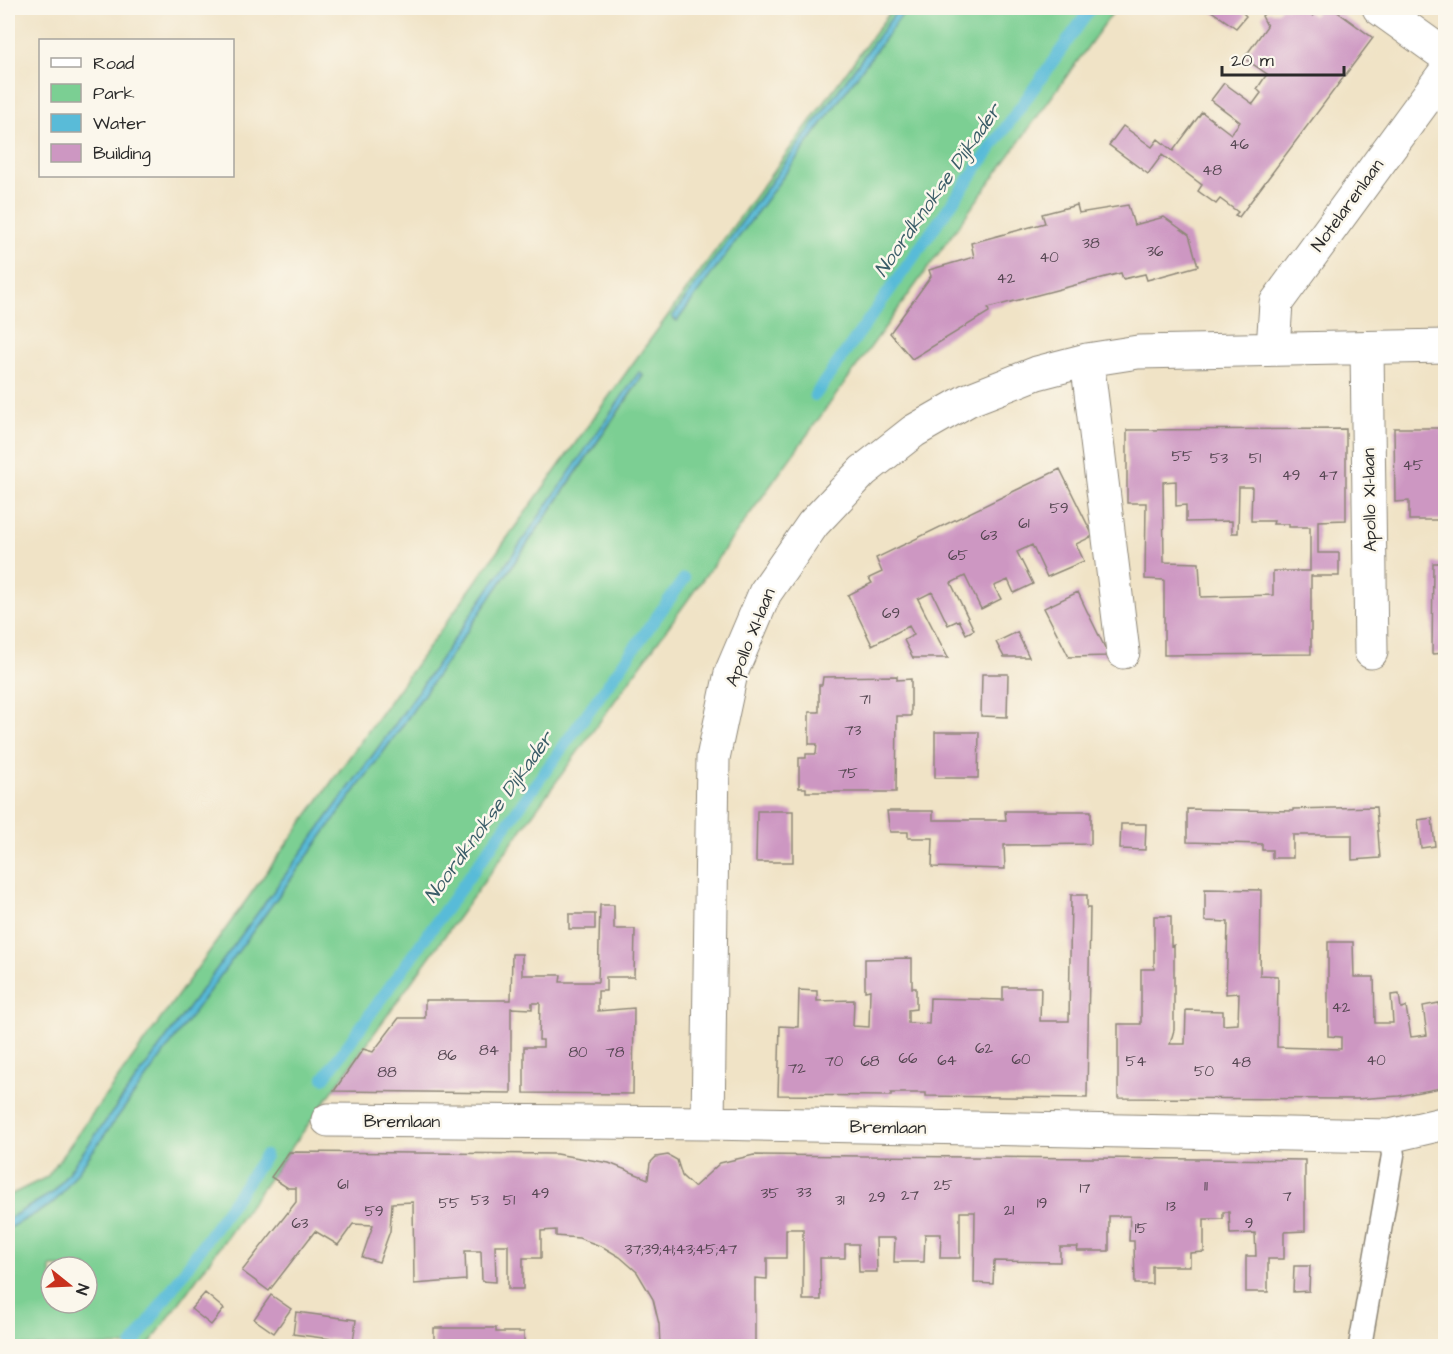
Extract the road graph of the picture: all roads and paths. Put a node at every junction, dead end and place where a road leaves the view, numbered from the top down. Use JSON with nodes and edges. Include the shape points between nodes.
{"nodes":[{"id":1,"x":1379,"y":8,"type":"edge"},
{"id":2,"x":1446,"y":56,"type":"edge"},
{"id":3,"x":1446,"y":71,"type":"edge"},
{"id":4,"x":1446,"y":346,"type":"edge"},
{"id":5,"x":1273,"y":348,"type":"junction"},
{"id":6,"x":1367,"y":348,"type":"junction"},
{"id":7,"x":1087,"y":360,"type":"junction"},
{"id":8,"x":1123,"y":652,"type":"dead end"},
{"id":9,"x":1371,"y":652,"type":"dead end"},
{"id":10,"x":328,"y":1120,"type":"dead end"},
{"id":11,"x":708,"y":1123,"type":"junction"},
{"id":12,"x":1446,"y":1123,"type":"edge"},
{"id":13,"x":1390,"y":1136,"type":"junction"},
{"id":14,"x":1360,"y":1347,"type":"edge"}],
"edges":[{"from":1,"to":2,"type":"street"},
{"from":3,"to":5,"type":"street","name":"Notelarenlaan","via":[[1276,303]]},
{"from":4,"to":6,"type":"street","name":"Apollo XI-laan"},
{"from":5,"to":6,"type":"street","name":"Apollo XI-laan"},
{"from":5,"to":7,"type":"street","name":"Apollo XI-laan","via":[[1138,352]]},
{"from":6,"to":9,"type":"street","name":"Apollo XI-laan"},
{"from":7,"to":8,"type":"street"},
{"from":7,"to":11,"type":"street","name":"Apollo XI-laan","via":[[1036,373],[968,400],[914,431],[863,471],[813,524],[765,593],[731,673],[713,758]]},
{"from":10,"to":11,"type":"street","name":"Bremlaan"},
{"from":11,"to":13,"type":"street","name":"Bremlaan"},
{"from":12,"to":13,"type":"street","name":"Bremlaan"},
{"from":13,"to":14,"type":"lane","via":[[1393,1155]]}]}
